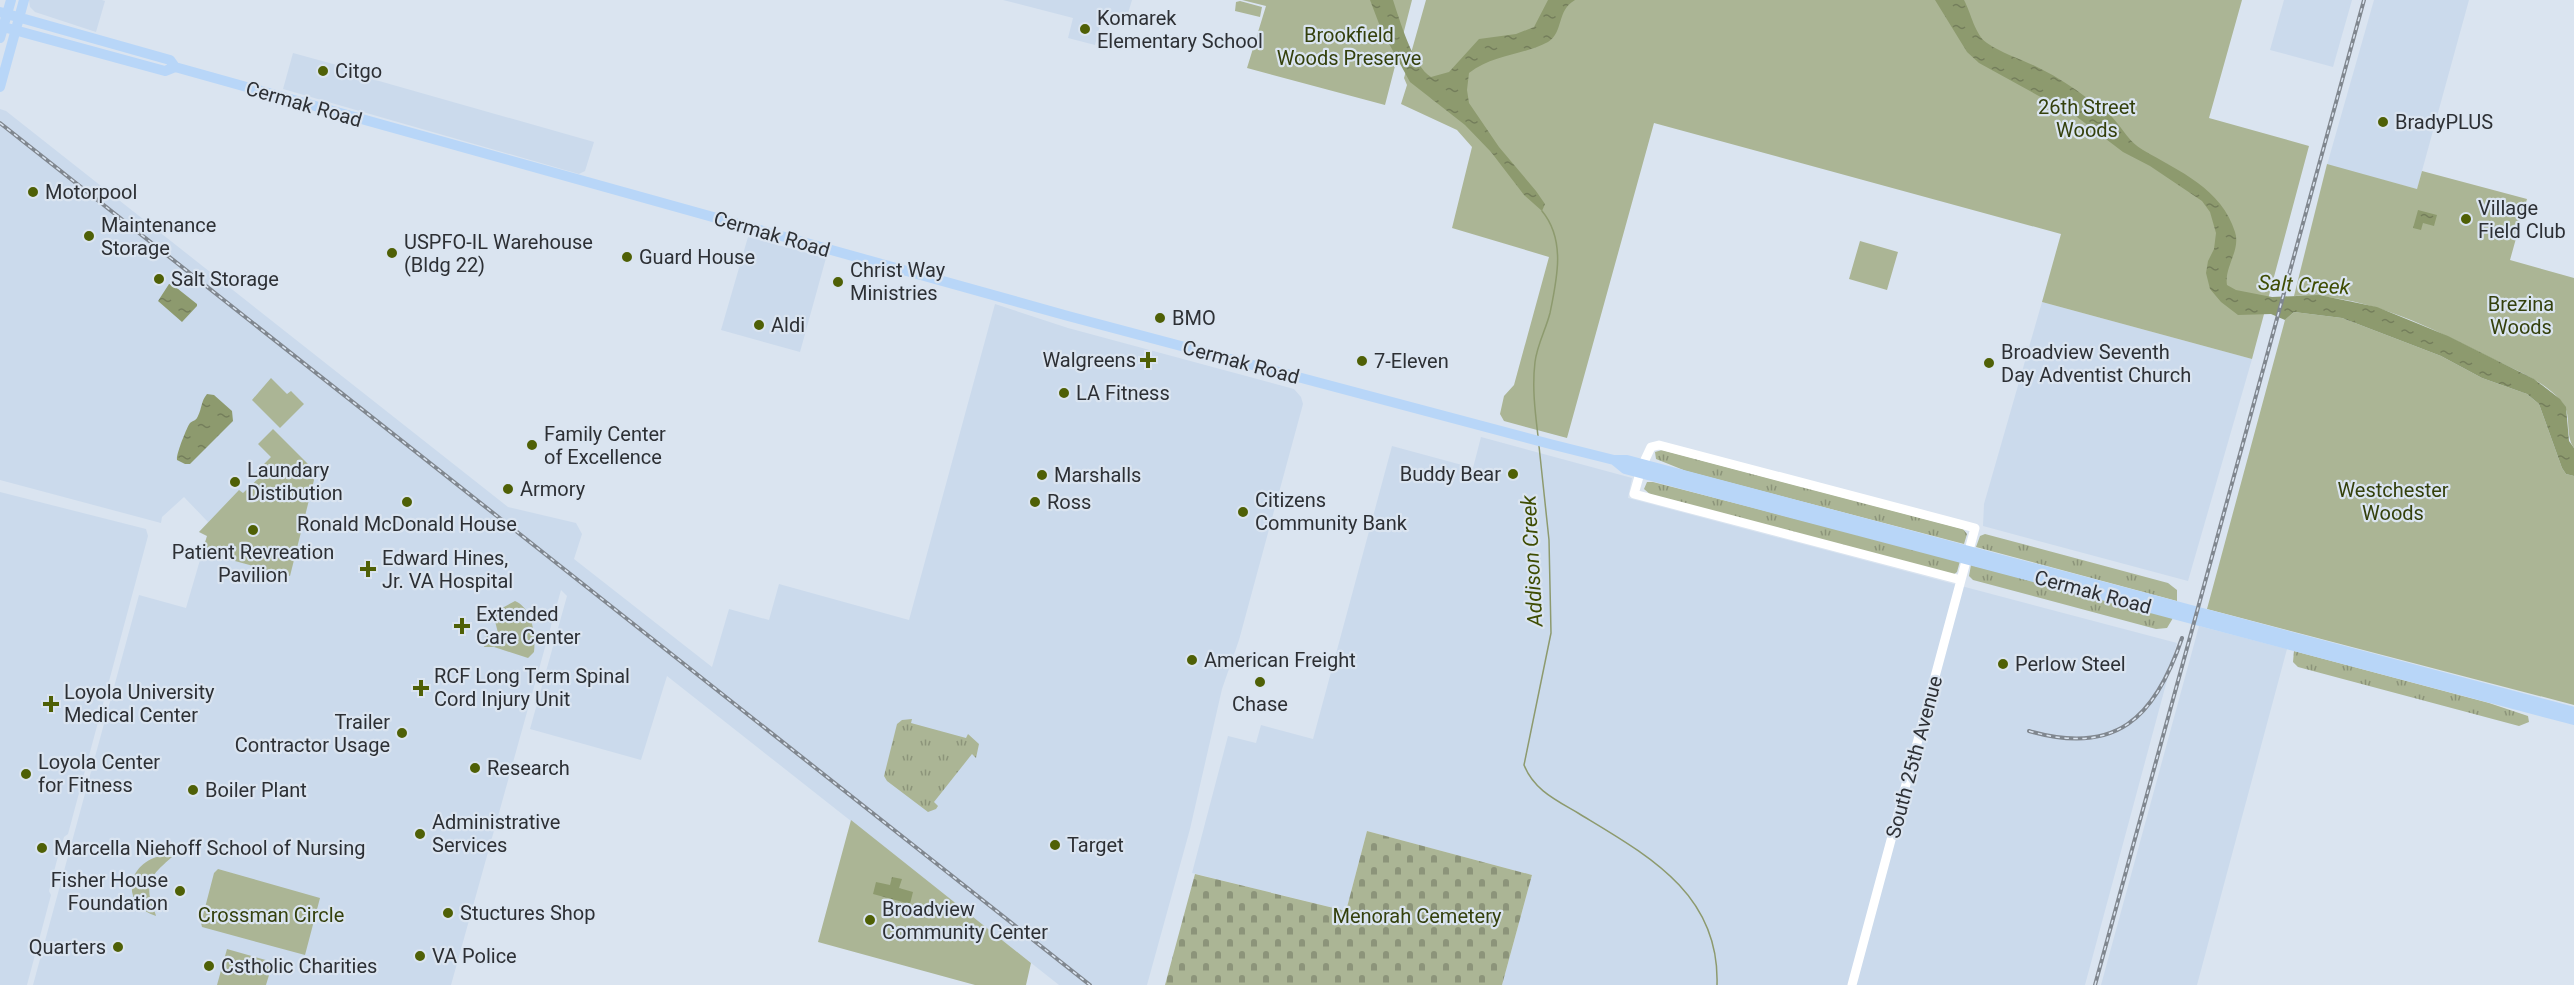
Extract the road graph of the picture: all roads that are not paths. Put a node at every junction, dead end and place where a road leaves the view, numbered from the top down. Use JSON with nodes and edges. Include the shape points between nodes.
{"nodes":[{"id":1,"x":6,"y":0,"type":"edge"},
{"id":2,"x":11,"y":0,"type":"edge"},
{"id":3,"x":26,"y":0,"type":"edge"},
{"id":4,"x":0,"y":4,"type":"edge"},
{"id":5,"x":3,"y":13,"type":"edge"},
{"id":6,"x":19,"y":18,"type":"junction"},
{"id":7,"x":59,"y":28,"type":"junction"},
{"id":8,"x":1,"y":30,"type":"edge"},
{"id":9,"x":16,"y":30,"type":"junction"},
{"id":10,"x":50,"y":40,"type":"junction"},
{"id":11,"x":176,"y":68,"type":"junction"},
{"id":12,"x":4,"y":71,"type":"junction"},
{"id":13,"x":0,"y":87,"type":"edge"},
{"id":14,"x":1642,"y":469,"type":"junction"},
{"id":15,"x":1961,"y":580,"type":"junction"},
{"id":16,"x":2317,"y":648,"type":"junction"},
{"id":17,"x":2574,"y":712,"type":"edge"},
{"id":18,"x":2574,"y":720,"type":"edge"},
{"id":19,"x":1852,"y":985,"type":"edge"}],
"edges":[{"from":1,"to":4,"type":"main road"},
{"from":2,"to":5,"type":"main road"},
{"from":3,"to":6,"type":"main road"},
{"from":3,"to":7,"type":"main road","via":[[31,11]]},
{"from":5,"to":6,"type":"main road","name":"Cermak Road"},
{"from":5,"to":8,"type":"main road"},
{"from":6,"to":7,"type":"main road","name":"Cermak Road"},
{"from":6,"to":9,"type":"main road"},
{"from":7,"to":11,"type":"main road","name":"Cermak Road","via":[[170,60]]},
{"from":8,"to":9,"type":"main road","name":"Cermak Road"},
{"from":9,"to":10,"type":"main road","name":"Cermak Road"},
{"from":9,"to":12,"type":"main road"},
{"from":10,"to":11,"type":"main road","name":"Cermak Road","via":[[165,71]]},
{"from":10,"to":12,"type":"main road","via":[[20,44]]},
{"from":11,"to":14,"type":"main road","name":"Cermak Road","via":[[1077,319],[1614,460],[1625,469]]},
{"from":12,"to":13,"type":"main road"},
{"from":14,"to":15,"type":"main road","via":[[1634,494]]},
{"from":14,"to":15,"type":"main road","name":"South 25th Avenue","via":[[1651,447],[1659,445],[1975,528]]},
{"from":14,"to":16,"type":"main road","name":"Cermak Road"},
{"from":15,"to":19,"type":"main road","name":"South 25th Avenue"},
{"from":16,"to":17,"type":"main road","name":"Cermak Road"},
{"from":16,"to":18,"type":"main road","name":"Cermak Road"}]}
